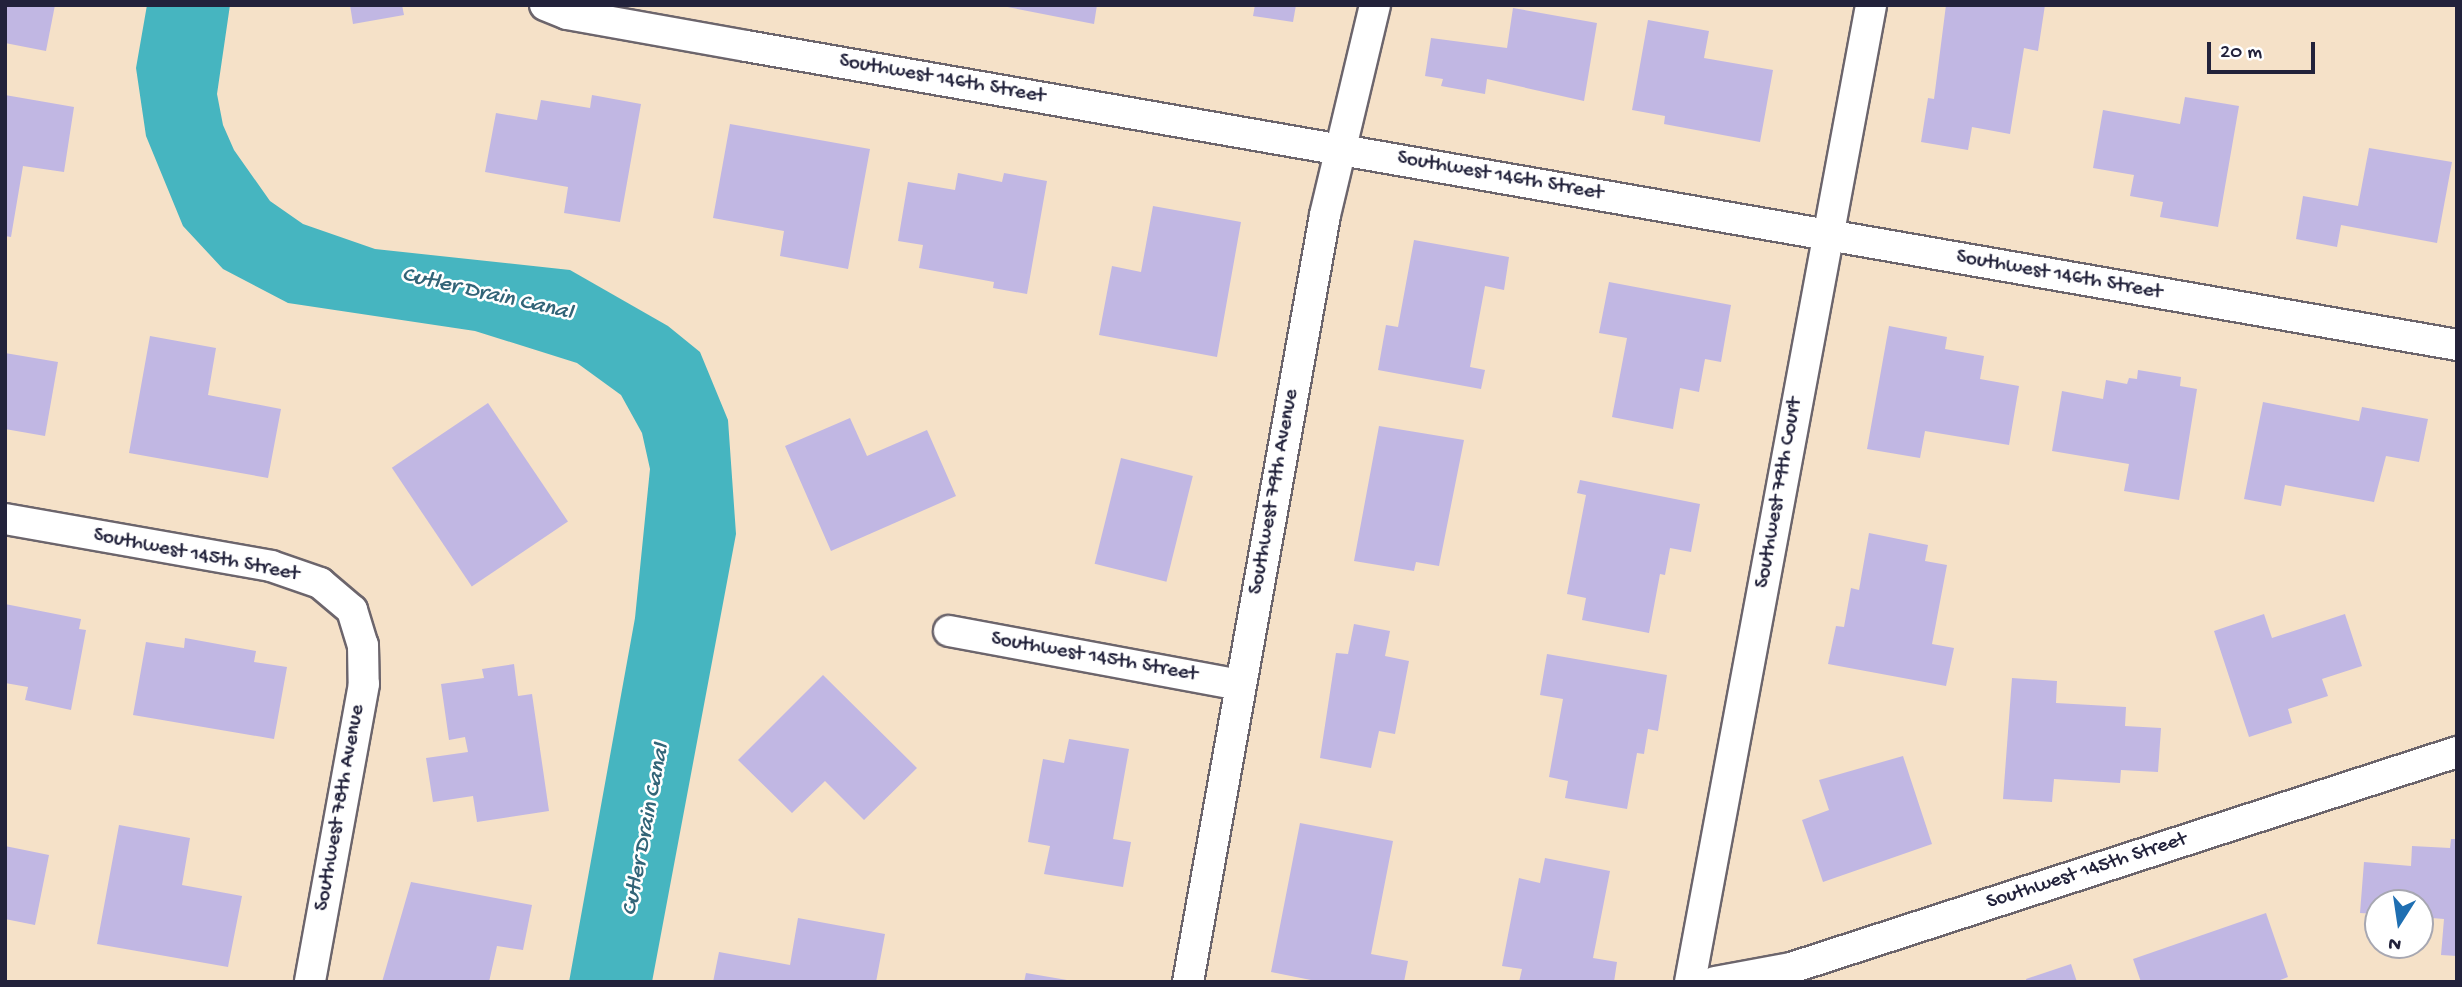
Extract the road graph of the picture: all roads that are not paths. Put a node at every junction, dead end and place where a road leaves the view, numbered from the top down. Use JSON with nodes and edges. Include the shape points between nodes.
{"nodes":[{"id":1,"x":545,"y":5,"type":"edge"},
{"id":2,"x":1375,"y":5,"type":"edge"},
{"id":3,"x":1871,"y":5,"type":"edge"},
{"id":4,"x":1343,"y":149,"type":"junction"},
{"id":5,"x":1827,"y":237,"type":"junction"},
{"id":6,"x":2457,"y":345,"type":"edge"},
{"id":7,"x":5,"y":519,"type":"edge"},
{"id":8,"x":949,"y":631,"type":"dead end"},
{"id":9,"x":360,"y":633,"type":"joint"},
{"id":10,"x":1240,"y":685,"type":"junction"},
{"id":11,"x":2457,"y":752,"type":"edge"},
{"id":12,"x":310,"y":982,"type":"edge"},
{"id":13,"x":1188,"y":982,"type":"edge"},
{"id":14,"x":1690,"y":982,"type":"edge"},
{"id":15,"x":1715,"y":982,"type":"edge"}],
"edges":[{"from":1,"to":4,"type":"street","name":"Southwest 146th Street","via":[[567,14]]},
{"from":2,"to":4,"type":"street","name":"Southwest 79th Avenue"},
{"from":3,"to":5,"type":"street","name":"Southwest 79th Court"},
{"from":4,"to":5,"type":"street","name":"Southwest 146th Street"},
{"from":4,"to":10,"type":"street","name":"Southwest 79th Avenue","via":[[1325,215]]},
{"from":5,"to":6,"type":"street","name":"Southwest 146th Street"},
{"from":5,"to":14,"type":"street","name":"Southwest 79th Court"},
{"from":7,"to":9,"type":"street","name":"Southwest 145th Street","via":[[288,571],[320,583],[345,600]]},
{"from":8,"to":10,"type":"street","name":"Southwest 145th Street"},
{"from":9,"to":12,"type":"street","name":"Southwest 78th Avenue","via":[[364,684]]},
{"from":10,"to":13,"type":"street","name":"Southwest 79th Avenue"},
{"from":11,"to":15,"type":"street","name":"Southwest 145th Street","via":[[1791,968]]}]}
